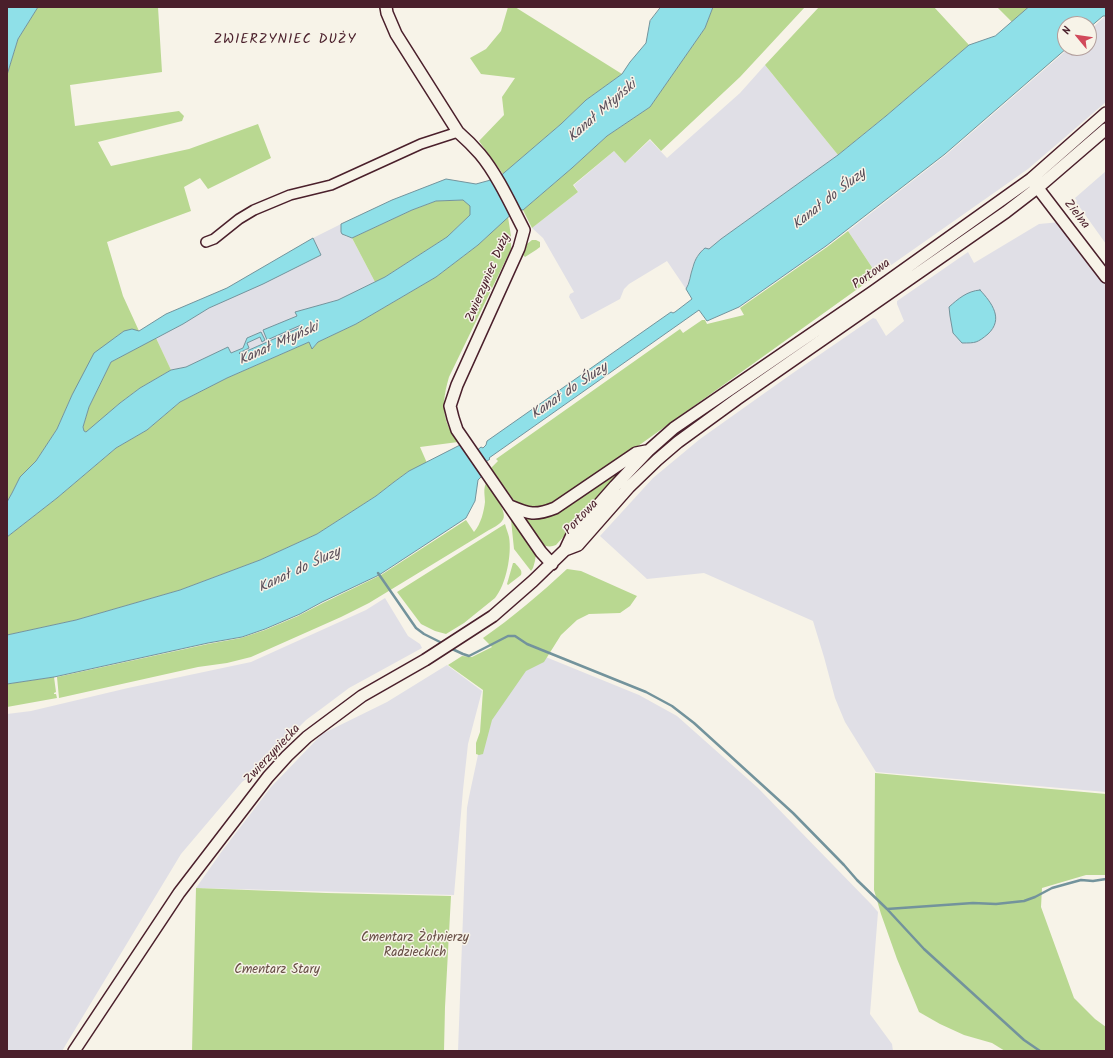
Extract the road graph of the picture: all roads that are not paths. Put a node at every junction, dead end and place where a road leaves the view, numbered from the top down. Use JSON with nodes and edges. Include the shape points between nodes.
{"nodes":[{"id":1,"x":386,"y":7,"type":"edge"},
{"id":2,"x":1104,"y":118,"type":"edge"},
{"id":3,"x":1106,"y":129,"type":"edge"},
{"id":4,"x":458,"y":132,"type":"junction"},
{"id":5,"x":1031,"y":179,"type":"junction"},
{"id":6,"x":1038,"y":188,"type":"junction"},
{"id":7,"x":206,"y":242,"type":"dead end"},
{"id":8,"x":1106,"y":277,"type":"edge"},
{"id":9,"x":648,"y":451,"type":"junction"},
{"id":10,"x":657,"y":460,"type":"junction"},
{"id":11,"x":510,"y":506,"type":"junction"},
{"id":12,"x":566,"y":550,"type":"junction"},
{"id":13,"x":552,"y":564,"type":"junction"},
{"id":14,"x":74,"y":1051,"type":"edge"}],
"edges":[{"from":1,"to":4,"type":"street","name":"Zwierzyniec Duży","via":[[396,34]]},
{"from":2,"to":5,"type":"street","name":"Portowa"},
{"from":3,"to":6,"type":"street","name":"Portowa"},
{"from":4,"to":7,"type":"street","via":[[421,144],[331,185],[290,195],[254,210]]},
{"from":4,"to":11,"type":"street","name":"Zwierzyniec Duży","via":[[482,155],[524,230],[520,248],[457,385],[450,406],[457,430]]},
{"from":5,"to":6,"type":"street","name":"Zielna"},
{"from":5,"to":9,"type":"street","name":"Portowa","via":[[893,278],[674,428]]},
{"from":6,"to":8,"type":"street","name":"Zielna"},
{"from":6,"to":10,"type":"street","name":"Portowa","via":[[737,399]]},
{"from":9,"to":10,"type":"street"},
{"from":9,"to":11,"type":"street","via":[[636,453],[555,508],[543,513],[526,512]]},
{"from":9,"to":12,"type":"street","name":"Portowa","via":[[572,535]]},
{"from":10,"to":12,"type":"street","name":"Portowa","via":[[629,487],[578,545]]},
{"from":11,"to":13,"type":"street","name":"Zwierzyniec Duży"},
{"from":12,"to":13,"type":"street","name":"Zwierzyniecka"},
{"from":13,"to":14,"type":"street","name":"Zwierzyniecka","via":[[493,616],[356,700],[307,737],[287,756],[179,893]]}]}
